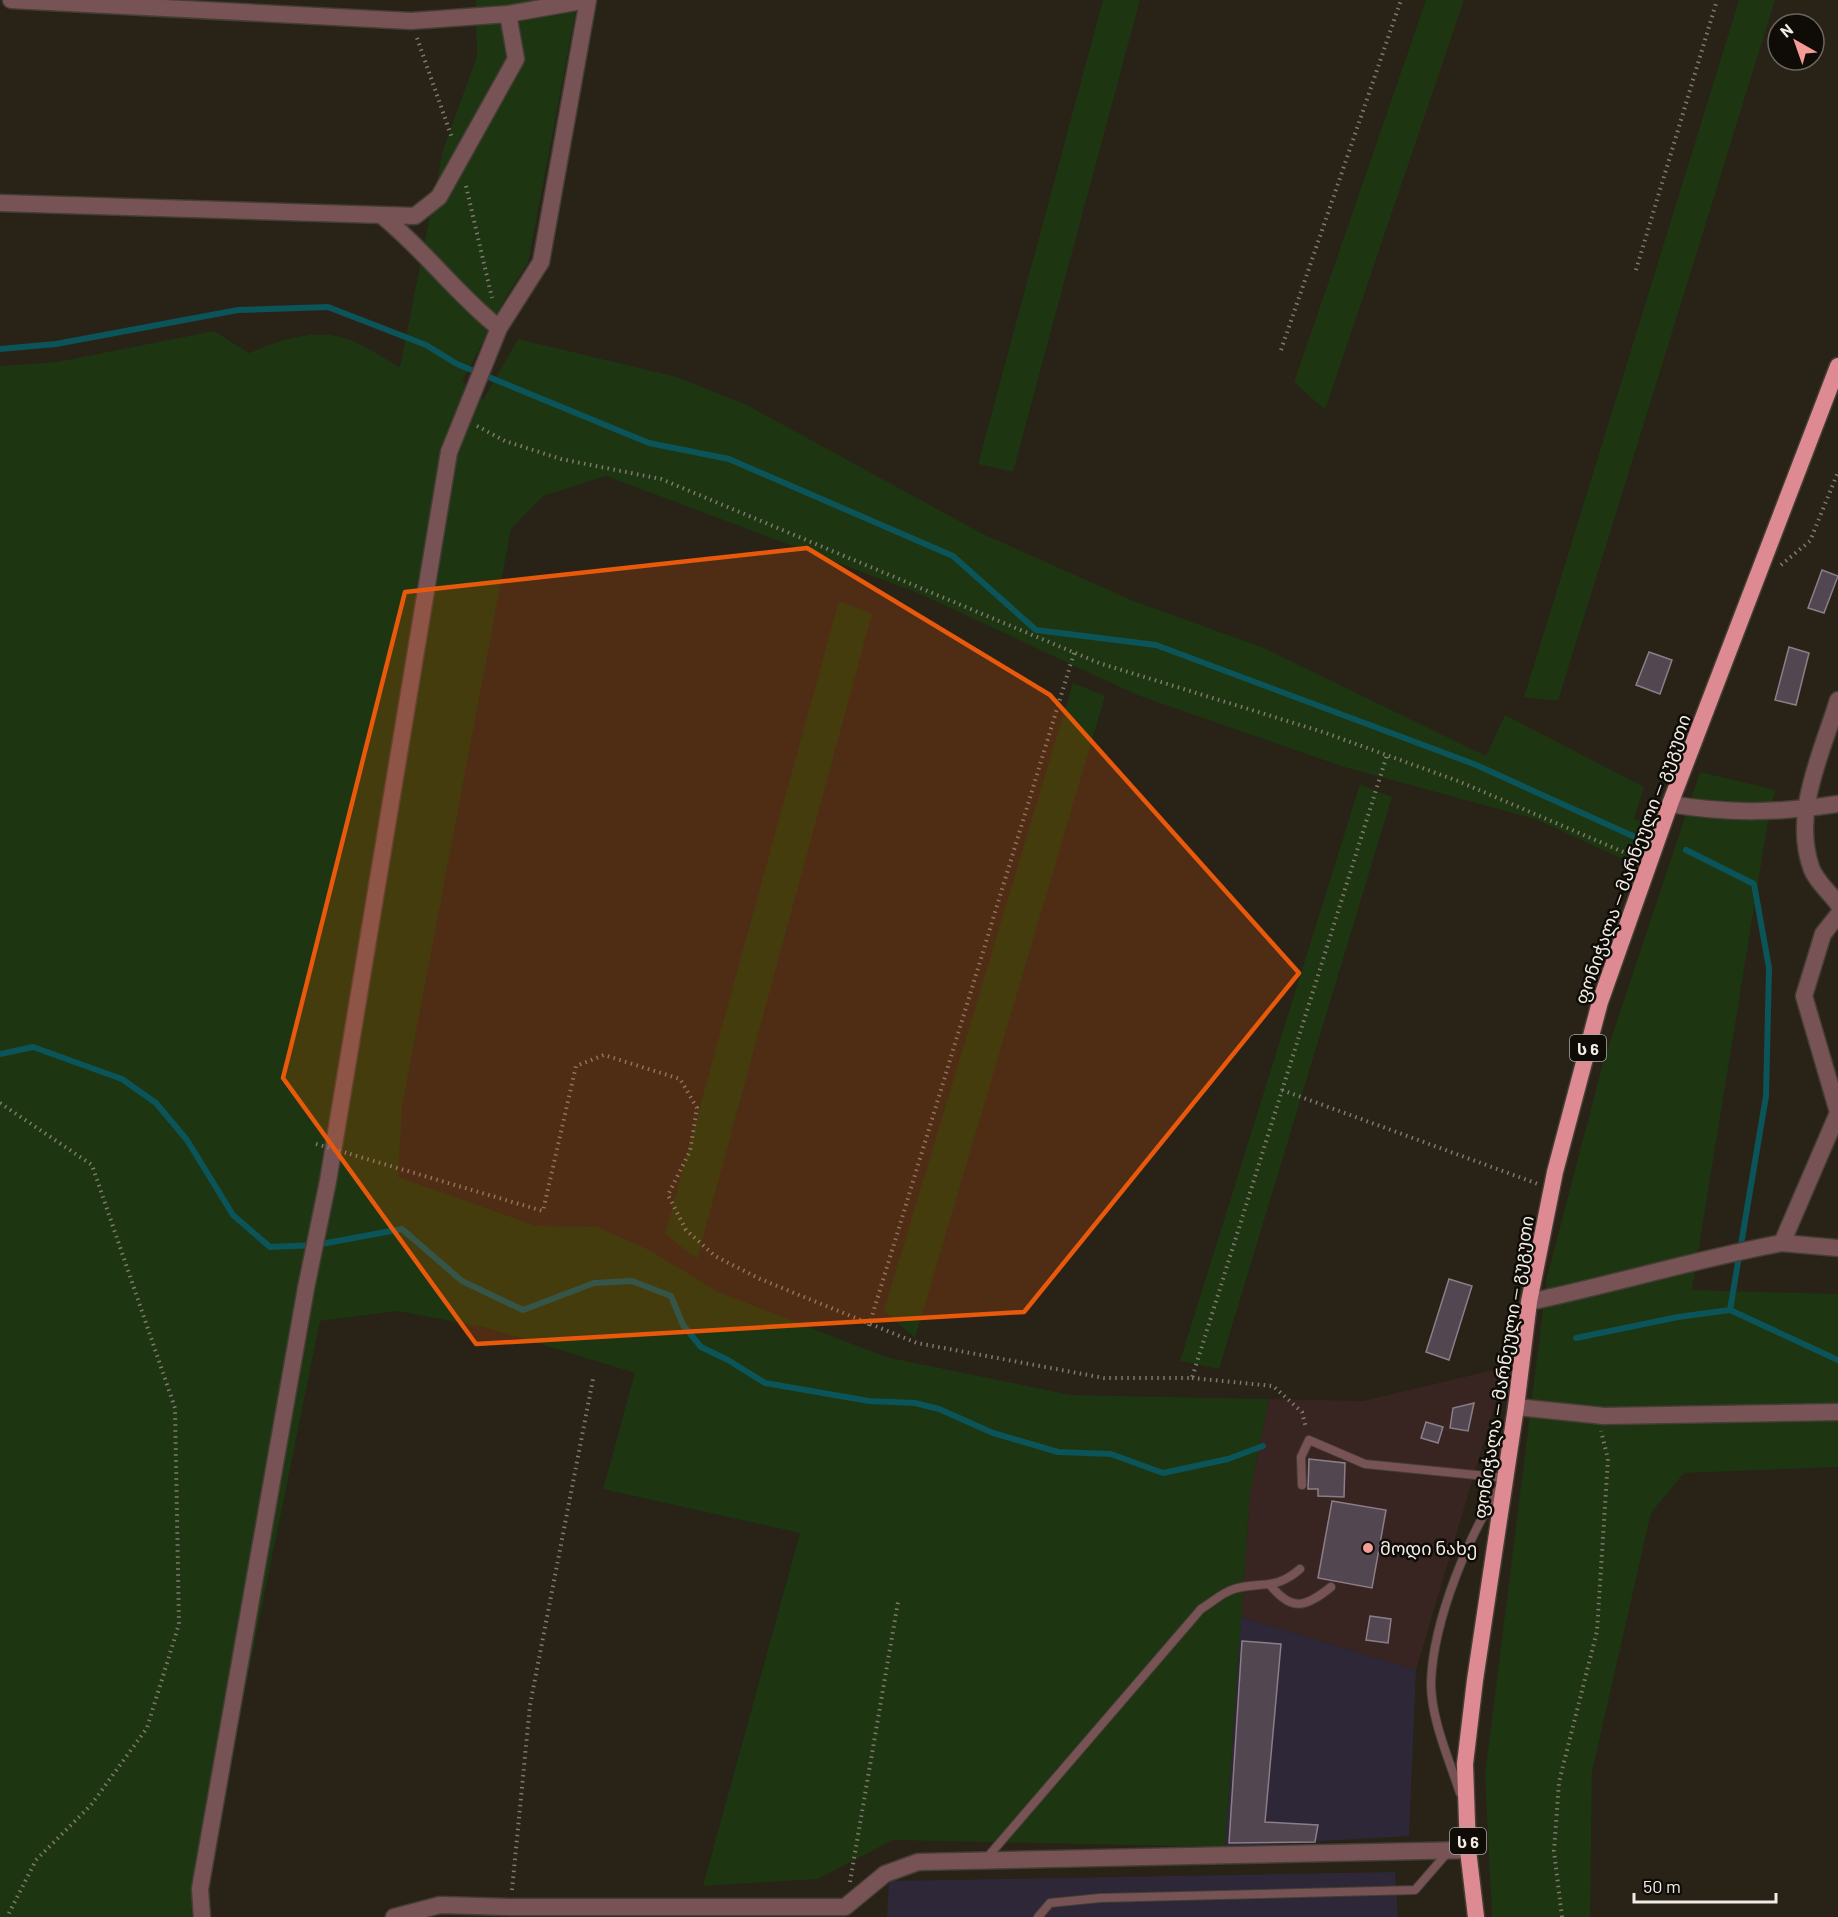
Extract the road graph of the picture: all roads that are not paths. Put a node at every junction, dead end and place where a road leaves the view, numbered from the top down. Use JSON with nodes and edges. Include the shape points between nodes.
{"nodes":[{"id":1,"x":11,"y":0,"type":"edge"},
{"id":2,"x":587,"y":0,"type":"edge"},
{"id":3,"x":508,"y":14,"type":"junction"},
{"id":4,"x":0,"y":203,"type":"edge"},
{"id":5,"x":381,"y":215,"type":"junction"},
{"id":6,"x":499,"y":328,"type":"junction"},
{"id":7,"x":1838,"y":366,"type":"edge"},
{"id":8,"x":1834,"y":390,"type":"edge"},
{"id":9,"x":1838,"y":700,"type":"edge"},
{"id":10,"x":1670,"y":804,"type":"junction"},
{"id":11,"x":1838,"y":804,"type":"edge"},
{"id":12,"x":1804,"y":809,"type":"junction"},
{"id":13,"x":1838,"y":904,"type":"edge"},
{"id":14,"x":1838,"y":915,"type":"edge"},
{"id":15,"x":1838,"y":1113,"type":"edge"},
{"id":16,"x":1782,"y":1243,"type":"junction"},
{"id":17,"x":1838,"y":1248,"type":"edge"},
{"id":18,"x":1529,"y":1302,"type":"junction"},
{"id":19,"x":1516,"y":1407,"type":"junction"},
{"id":20,"x":1838,"y":1412,"type":"edge"},
{"id":21,"x":1506,"y":1478,"type":"junction"},
{"id":22,"x":1302,"y":1485,"type":"dead end"},
{"id":23,"x":1300,"y":1569,"type":"dead end"},
{"id":24,"x":1270,"y":1586,"type":"junction"},
{"id":25,"x":1331,"y":1587,"type":"dead end"},
{"id":26,"x":1468,"y":1816,"type":"junction"},
{"id":27,"x":1468,"y":1850,"type":"junction"},
{"id":28,"x":1448,"y":1851,"type":"junction"},
{"id":29,"x":984,"y":1861,"type":"junction"},
{"id":30,"x":202,"y":1917,"type":"edge"},
{"id":31,"x":394,"y":1917,"type":"edge"},
{"id":32,"x":1038,"y":1917,"type":"edge"},
{"id":33,"x":1476,"y":1917,"type":"edge"}],
"edges":[{"from":1,"to":3,"type":"street","via":[[411,21]]},
{"from":2,"to":3,"type":"street"},
{"from":2,"to":6,"type":"street","via":[[542,262]]},
{"from":3,"to":5,"type":"street","via":[[516,59],[439,196],[415,216]]},
{"from":4,"to":5,"type":"street"},
{"from":5,"to":6,"type":"street","via":[[469,304]]},
{"from":6,"to":30,"type":"street","via":[[449,452],[328,1180],[202,1877]]},
{"from":7,"to":8,"type":"highway","name":"ფონიჭალა — მარნეული — გუგუთი","number":"ს 6"},
{"from":8,"to":10,"type":"highway","name":"ფონიჭალა — მარნეული — გუგუთი","number":"ს 6"},
{"from":9,"to":12,"type":"street"},
{"from":10,"to":12,"type":"street","via":[[1719,812]]},
{"from":10,"to":18,"type":"highway","name":"ფონიჭალა — მარნეული — გუგუთი","number":"ს 6","via":[[1600,1002],[1551,1188]]},
{"from":11,"to":12,"type":"street"},
{"from":12,"to":13,"type":"street","via":[[1811,869]]},
{"from":14,"to":15,"type":"street","via":[[1823,934],[1804,996]]},
{"from":15,"to":16,"type":"street"},
{"from":16,"to":17,"type":"street"},
{"from":16,"to":18,"type":"street","via":[[1721,1254]]},
{"from":18,"to":19,"type":"highway","name":"ფონიჭალა — მარნეული — გუგუთი","number":"ს 6"},
{"from":19,"to":20,"type":"street","via":[[1597,1415]]},
{"from":19,"to":21,"type":"highway","name":"ფონიჭალა — მარნეული — გუგუთი","number":"ს 6"},
{"from":21,"to":22,"type":"lane","via":[[1365,1464],[1309,1440],[1301,1457]]},
{"from":21,"to":26,"type":"highway","name":"ფონიჭალა — მარნეული — გუგუთი","number":"ს 6","via":[[1465,1764]]},
{"from":21,"to":26,"type":"lane","via":[[1484,1510],[1448,1602],[1437,1637],[1431,1684],[1438,1724]]},
{"from":23,"to":24,"type":"lane","via":[[1289,1579]]},
{"from":24,"to":25,"type":"lane","via":[[1288,1602],[1300,1604],[1311,1602]]},
{"from":24,"to":29,"type":"lane","via":[[1233,1589],[1201,1609]]},
{"from":26,"to":27,"type":"highway","name":"ფონიჭალა — მარნეული — გუგუთი","number":"ს 6"},
{"from":27,"to":28,"type":"street"},
{"from":27,"to":33,"type":"highway","name":"ფონიჭალა — მარნეული — გუგუთი","number":"ს 6"},
{"from":28,"to":29,"type":"street"},
{"from":28,"to":32,"type":"lane","via":[[1415,1890],[1100,1898],[1050,1903]]},
{"from":29,"to":31,"type":"street","via":[[918,1862],[885,1874],[845,1906],[440,1905]]}]}
